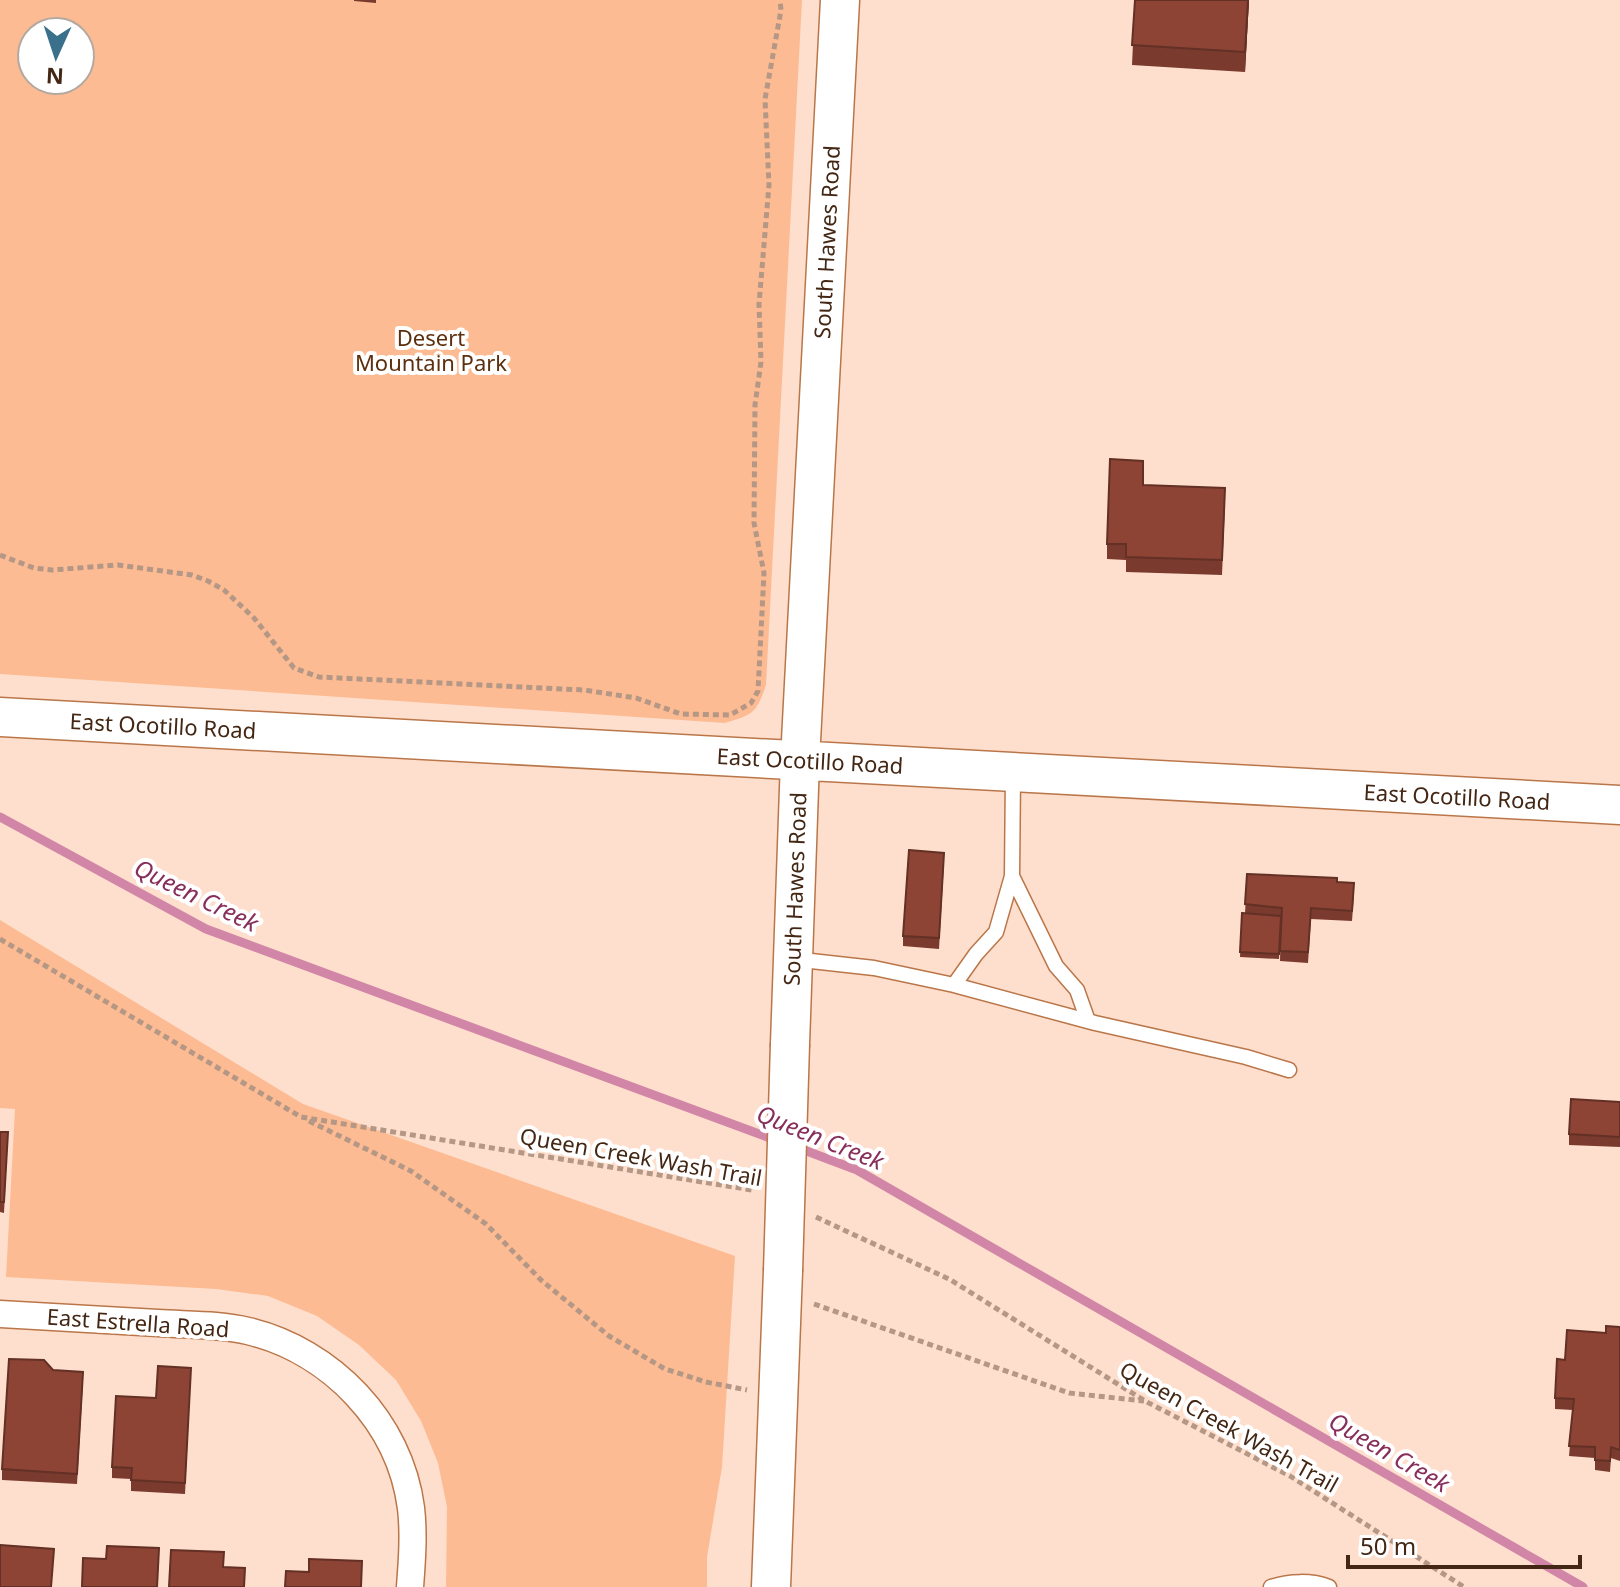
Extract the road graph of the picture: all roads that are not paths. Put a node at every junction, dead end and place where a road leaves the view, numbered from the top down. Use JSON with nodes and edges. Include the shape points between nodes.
{"nodes":[{"id":1,"x":840,"y":0,"type":"edge"},
{"id":2,"x":0,"y":717,"type":"edge"},
{"id":3,"x":800,"y":760,"type":"junction"},
{"id":4,"x":1013,"y":773,"type":"junction"},
{"id":5,"x":1620,"y":805,"type":"edge"},
{"id":6,"x":1012,"y":876,"type":"junction"},
{"id":7,"x":793,"y":959,"type":"junction"},
{"id":8,"x":954,"y":985,"type":"junction"},
{"id":9,"x":1088,"y":1021,"type":"junction"},
{"id":10,"x":1289,"y":1070,"type":"dead end"},
{"id":11,"x":0,"y":1314,"type":"edge"},
{"id":12,"x":410,"y":1587,"type":"edge"},
{"id":13,"x":771,"y":1587,"type":"edge"},
{"id":14,"x":1271,"y":1587,"type":"edge"},
{"id":15,"x":1329,"y":1587,"type":"edge"}],
"edges":[{"from":1,"to":3,"type":"main road","name":"South Hawes Road"},
{"from":2,"to":3,"type":"main road","name":"East Ocotillo Road"},
{"from":3,"to":4,"type":"main road","name":"East Ocotillo Road"},
{"from":3,"to":7,"type":"main road","name":"South Hawes Road"},
{"from":4,"to":5,"type":"main road","name":"East Ocotillo Road"},
{"from":4,"to":6,"type":"lane"},
{"from":6,"to":8,"type":"lane","via":[[996,932]]},
{"from":6,"to":9,"type":"lane","via":[[1056,966],[1077,990]]},
{"from":7,"to":8,"type":"lane","via":[[874,968]]},
{"from":7,"to":13,"type":"main road","name":"South Hawes Road","bridge":true},
{"from":8,"to":9,"type":"lane"},
{"from":9,"to":10,"type":"lane"},
{"from":11,"to":12,"type":"street","name":"East Estrella Road","via":[[220,1326],[248,1331],[325,1365],[382,1427],[405,1479],[413,1535]]},
{"from":14,"to":15,"type":"lane","via":[[1287,1582]]}]}
